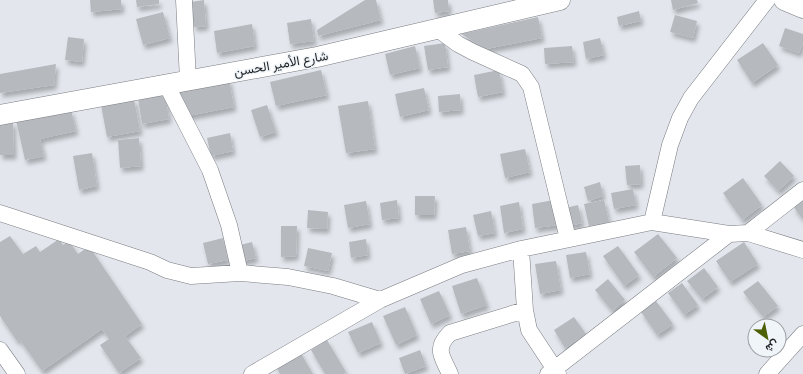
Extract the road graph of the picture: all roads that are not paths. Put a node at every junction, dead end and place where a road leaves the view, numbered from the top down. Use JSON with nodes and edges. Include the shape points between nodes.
{"nodes":[{"id":1,"x":184,"y":0,"type":"edge"},
{"id":2,"x":560,"y":0,"type":"edge"},
{"id":3,"x":768,"y":0,"type":"edge"},
{"id":4,"x":784,"y":0,"type":"edge"},
{"id":5,"x":803,"y":8,"type":"edge"},
{"id":6,"x":440,"y":30,"type":"junction"},
{"id":7,"x":188,"y":80,"type":"junction"},
{"id":8,"x":166,"y":84,"type":"junction"},
{"id":9,"x":0,"y":114,"type":"edge"},
{"id":10,"x":803,"y":190,"type":"edge"},
{"id":11,"x":0,"y":213,"type":"edge"},
{"id":12,"x":652,"y":222,"type":"junction"},
{"id":13,"x":748,"y":233,"type":"junction"},
{"id":14,"x":729,"y":234,"type":"junction"},
{"id":15,"x":568,"y":239,"type":"junction"},
{"id":16,"x":521,"y":249,"type":"junction"},
{"id":17,"x":803,"y":250,"type":"edge"},
{"id":18,"x":240,"y":273,"type":"junction"},
{"id":19,"x":380,"y":300,"type":"junction"},
{"id":20,"x":525,"y":310,"type":"junction"},
{"id":21,"x":801,"y":341,"type":"edge"},
{"id":22,"x":0,"y":350,"type":"edge"},
{"id":23,"x":553,"y":372,"type":"edge"},
{"id":24,"x":17,"y":374,"type":"edge"},
{"id":25,"x":252,"y":374,"type":"edge"},
{"id":26,"x":450,"y":374,"type":"edge"},
{"id":27,"x":767,"y":374,"type":"edge"}],
"edges":[{"from":1,"to":7,"type":"street"},
{"from":2,"to":6,"type":"main road","name":"شارع الأمير الحسن"},
{"from":3,"to":12,"type":"street","via":[[692,98],[680,118],[670,146]]},
{"from":4,"to":5,"type":"main road"},
{"from":6,"to":7,"type":"main road","name":"شارع الأمير الحسن","via":[[317,57]]},
{"from":6,"to":15,"type":"street","via":[[458,44],[522,74],[532,87]]},
{"from":7,"to":8,"type":"main road","name":"شارع الأمير الحسن"},
{"from":8,"to":9,"type":"main road","name":"شارع الأمير الحسن"},
{"from":8,"to":18,"type":"street","via":[[210,170],[229,225]]},
{"from":10,"to":13,"type":"street"},
{"from":11,"to":18,"type":"street","via":[[150,262],[167,270],[191,276]]},
{"from":12,"to":14,"type":"street"},
{"from":12,"to":15,"type":"street"},
{"from":13,"to":14,"type":"street"},
{"from":13,"to":17,"type":"street"},
{"from":14,"to":23,"type":"street"},
{"from":15,"to":16,"type":"street"},
{"from":16,"to":19,"type":"street","via":[[462,265]]},
{"from":16,"to":20,"type":"street"},
{"from":18,"to":19,"type":"street","via":[[288,277],[333,286]]},
{"from":19,"to":25,"type":"street"},
{"from":20,"to":23,"type":"street","via":[[529,330]]},
{"from":20,"to":26,"type":"street","via":[[450,333],[441,342],[439,350]]},
{"from":21,"to":27,"type":"street"},
{"from":22,"to":24,"type":"street"}]}
